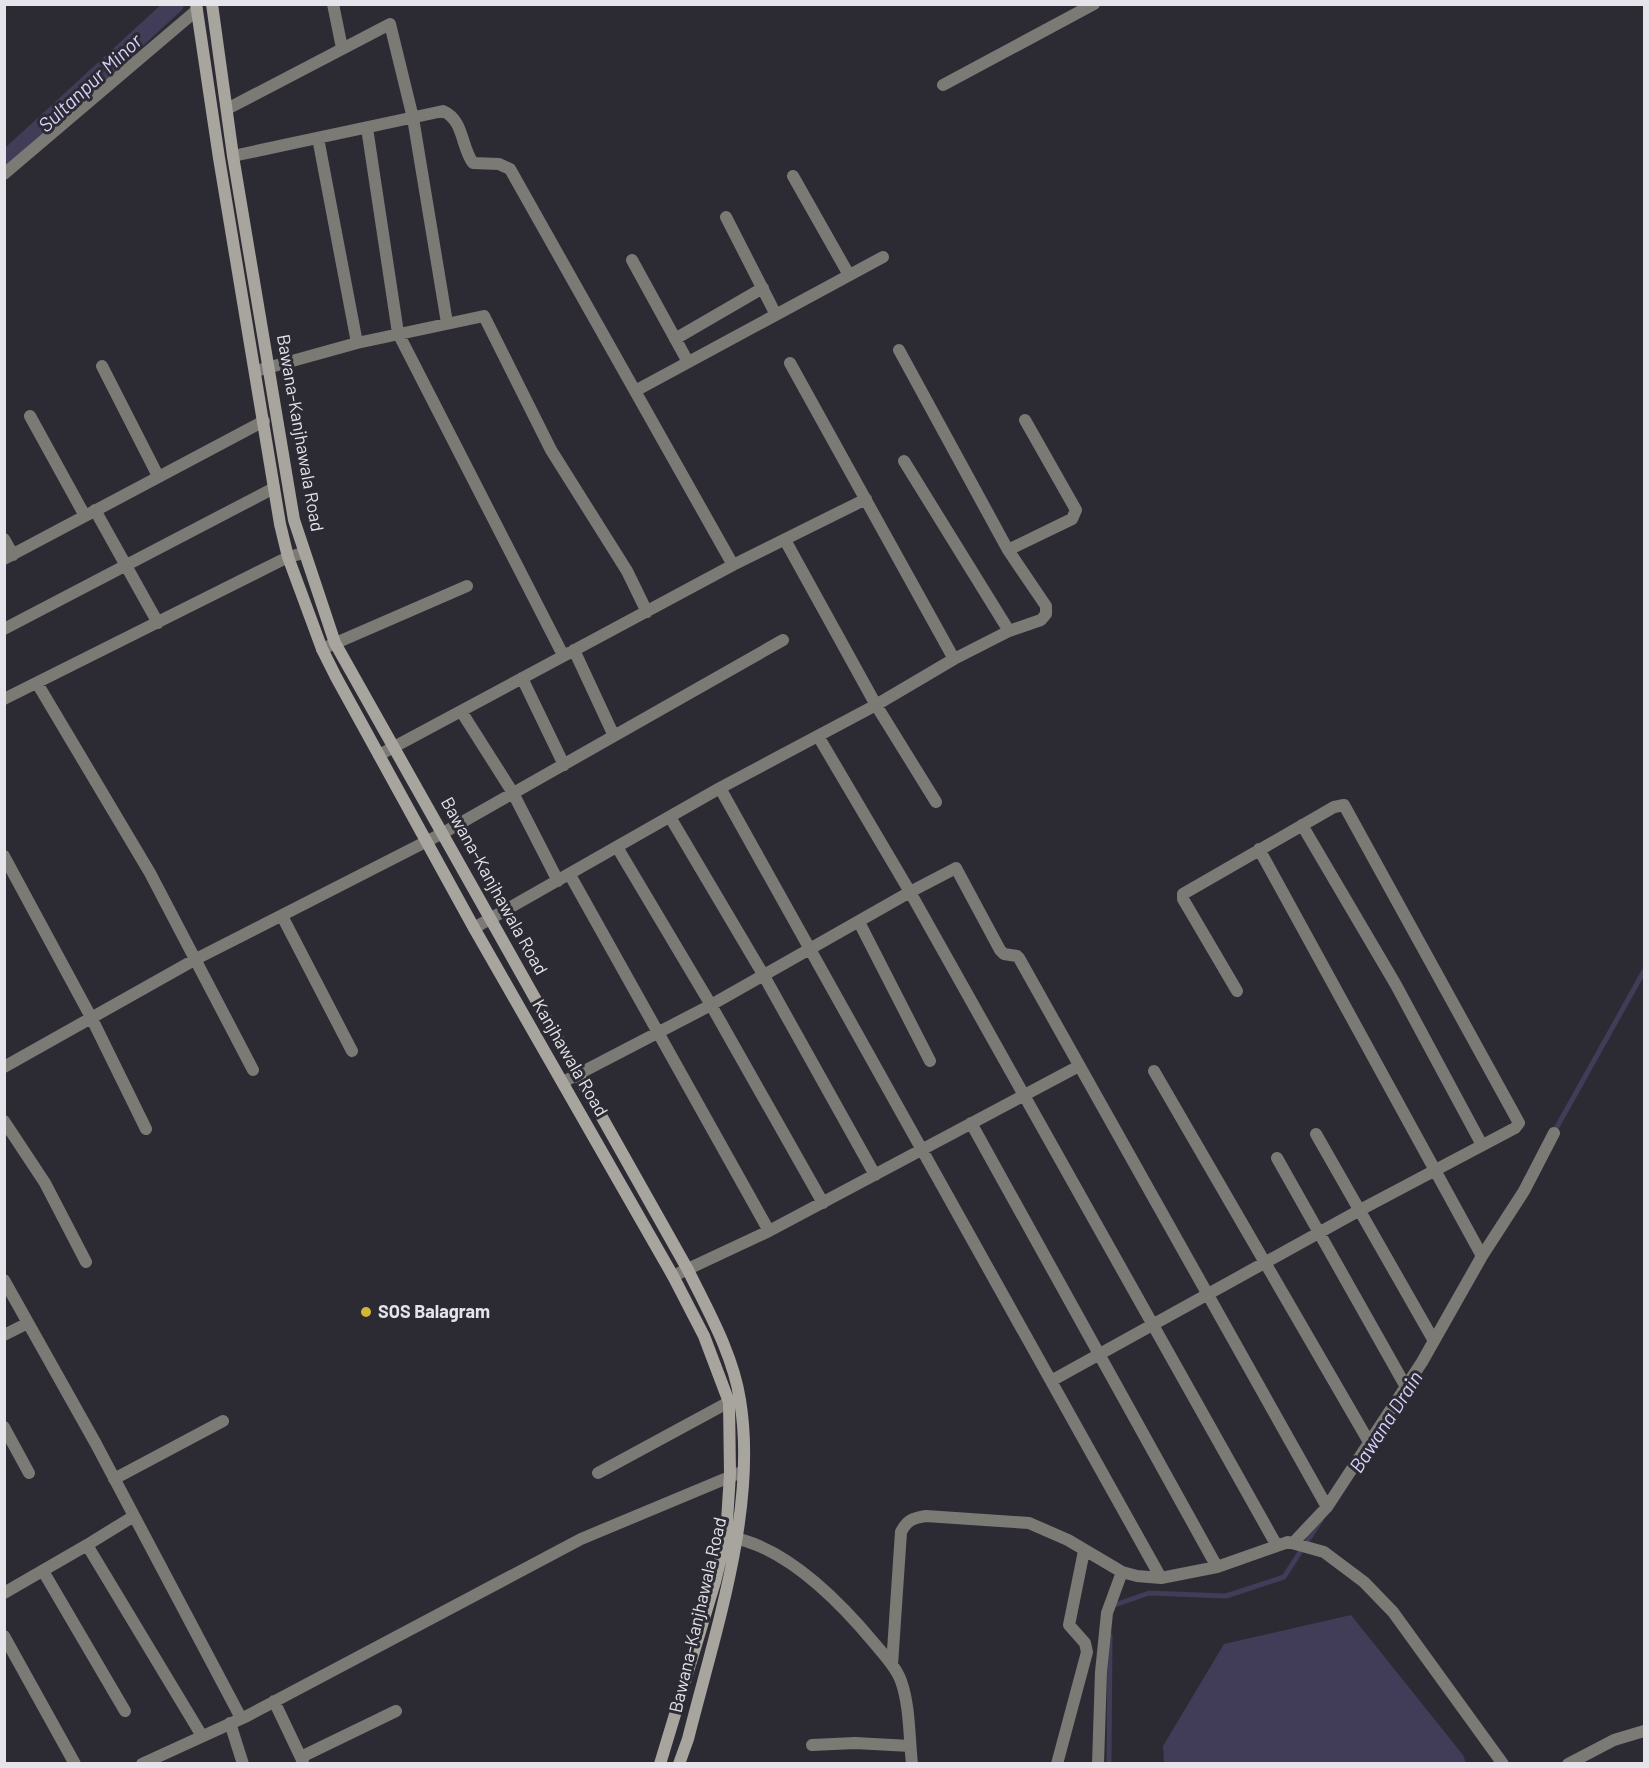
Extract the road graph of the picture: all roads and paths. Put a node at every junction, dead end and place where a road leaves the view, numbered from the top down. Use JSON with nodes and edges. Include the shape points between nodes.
{"nodes":[{"id":1,"x":212,"y":4,"type":"edge"},
{"id":2,"x":333,"y":4,"type":"edge"},
{"id":3,"x":1094,"y":4,"type":"edge"},
{"id":4,"x":196,"y":7,"type":"edge"},
{"id":5,"x":342,"y":48,"type":"junction"},
{"id":6,"x":943,"y":85,"type":"dead end"},
{"id":7,"x":227,"y":109,"type":"junction"},
{"id":8,"x":413,"y":118,"type":"junction"},
{"id":9,"x":368,"y":128,"type":"junction"},
{"id":10,"x":318,"y":138,"type":"junction"},
{"id":11,"x":233,"y":156,"type":"junction"},
{"id":12,"x":4,"y":174,"type":"edge"},
{"id":13,"x":793,"y":176,"type":"dead end"},
{"id":14,"x":726,"y":217,"type":"dead end"},
{"id":15,"x":883,"y":257,"type":"dead end"},
{"id":16,"x":632,"y":260,"type":"dead end"},
{"id":17,"x":849,"y":275,"type":"junction"},
{"id":18,"x":763,"y":288,"type":"junction"},
{"id":19,"x":776,"y":315,"type":"junction"},
{"id":20,"x":447,"y":323,"type":"junction"},
{"id":21,"x":398,"y":333,"type":"junction"},
{"id":22,"x":675,"y":339,"type":"junction"},
{"id":23,"x":357,"y":343,"type":"junction"},
{"id":24,"x":899,"y":350,"type":"dead end"},
{"id":25,"x":688,"y":362,"type":"junction"},
{"id":26,"x":790,"y":363,"type":"dead end"},
{"id":27,"x":102,"y":366,"type":"dead end"},
{"id":28,"x":270,"y":367,"type":"junction"},
{"id":29,"x":256,"y":371,"type":"junction"},
{"id":30,"x":635,"y":391,"type":"junction"},
{"id":31,"x":30,"y":416,"type":"dead end"},
{"id":32,"x":1025,"y":420,"type":"dead end"},
{"id":33,"x":264,"y":421,"type":"junction"},
{"id":34,"x":904,"y":461,"type":"dead end"},
{"id":35,"x":158,"y":476,"type":"junction"},
{"id":36,"x":274,"y":488,"type":"junction"},
{"id":37,"x":866,"y":499,"type":"junction"},
{"id":38,"x":90,"y":513,"type":"junction"},
{"id":39,"x":4,"y":539,"type":"edge"},
{"id":40,"x":785,"y":540,"type":"junction"},
{"id":41,"x":1008,"y":550,"type":"junction"},
{"id":42,"x":304,"y":553,"type":"junction"},
{"id":43,"x":9,"y":557,"type":"edge"},
{"id":44,"x":288,"y":557,"type":"junction"},
{"id":45,"x":733,"y":565,"type":"junction"},
{"id":46,"x":126,"y":566,"type":"junction"},
{"id":47,"x":467,"y":586,"type":"dead end"},
{"id":48,"x":647,"y":612,"type":"junction"},
{"id":49,"x":158,"y":623,"type":"junction"},
{"id":50,"x":4,"y":630,"type":"edge"},
{"id":51,"x":1009,"y":632,"type":"junction"},
{"id":52,"x":783,"y":640,"type":"dead end"},
{"id":53,"x":335,"y":643,"type":"junction"},
{"id":54,"x":322,"y":649,"type":"junction"},
{"id":55,"x":569,"y":653,"type":"junction"},
{"id":56,"x":954,"y":659,"type":"junction"},
{"id":57,"x":522,"y":678,"type":"junction"},
{"id":58,"x":37,"y":683,"type":"junction"},
{"id":59,"x":4,"y":699,"type":"edge"},
{"id":60,"x":876,"y":705,"type":"junction"},
{"id":61,"x":370,"y":707,"type":"junction"},
{"id":62,"x":461,"y":711,"type":"junction"},
{"id":63,"x":357,"y":714,"type":"junction"},
{"id":64,"x":614,"y":736,"type":"junction"},
{"id":65,"x":818,"y":736,"type":"junction"},
{"id":66,"x":394,"y":747,"type":"junction"},
{"id":67,"x":379,"y":755,"type":"junction"},
{"id":68,"x":564,"y":765,"type":"junction"},
{"id":69,"x":720,"y":788,"type":"junction"},
{"id":70,"x":513,"y":793,"type":"junction"},
{"id":71,"x":936,"y":802,"type":"dead end"},
{"id":72,"x":670,"y":818,"type":"junction"},
{"id":73,"x":1302,"y":825,"type":"junction"},
{"id":74,"x":443,"y":833,"type":"junction"},
{"id":75,"x":427,"y":841,"type":"junction"},
{"id":76,"x":617,"y":847,"type":"junction"},
{"id":77,"x":1259,"y":849,"type":"junction"},
{"id":78,"x":4,"y":856,"type":"edge"},
{"id":79,"x":564,"y":878,"type":"junction"},
{"id":80,"x":910,"y":892,"type":"junction"},
{"id":81,"x":282,"y":916,"type":"junction"},
{"id":82,"x":490,"y":919,"type":"junction"},
{"id":83,"x":859,"y":922,"type":"junction"},
{"id":84,"x":474,"y":928,"type":"junction"},
{"id":85,"x":812,"y":949,"type":"junction"},
{"id":86,"x":196,"y":959,"type":"junction"},
{"id":87,"x":764,"y":976,"type":"junction"},
{"id":88,"x":1237,"y":991,"type":"dead end"},
{"id":89,"x":711,"y":1005,"type":"junction"},
{"id":90,"x":92,"y":1019,"type":"junction"},
{"id":91,"x":658,"y":1033,"type":"junction"},
{"id":92,"x":352,"y":1051,"type":"dead end"},
{"id":93,"x":930,"y":1061,"type":"dead end"},
{"id":94,"x":1079,"y":1066,"type":"junction"},
{"id":95,"x":4,"y":1067,"type":"edge"},
{"id":96,"x":253,"y":1070,"type":"dead end"},
{"id":97,"x":1154,"y":1071,"type":"dead end"},
{"id":98,"x":580,"y":1074,"type":"junction"},
{"id":99,"x":564,"y":1082,"type":"junction"},
{"id":100,"x":1024,"y":1095,"type":"junction"},
{"id":101,"x":5,"y":1122,"type":"edge"},
{"id":102,"x":971,"y":1123,"type":"junction"},
{"id":103,"x":146,"y":1129,"type":"dead end"},
{"id":104,"x":1554,"y":1133,"type":"dead end"},
{"id":105,"x":1316,"y":1134,"type":"dead end"},
{"id":106,"x":1482,"y":1144,"type":"junction"},
{"id":107,"x":922,"y":1149,"type":"junction"},
{"id":108,"x":1276,"y":1158,"type":"dead end"},
{"id":109,"x":1435,"y":1169,"type":"junction"},
{"id":110,"x":875,"y":1175,"type":"junction"},
{"id":111,"x":823,"y":1203,"type":"junction"},
{"id":112,"x":1360,"y":1210,"type":"junction"},
{"id":113,"x":769,"y":1231,"type":"junction"},
{"id":114,"x":1318,"y":1233,"type":"junction"},
{"id":115,"x":1482,"y":1256,"type":"junction"},
{"id":116,"x":86,"y":1262,"type":"dead end"},
{"id":117,"x":1266,"y":1262,"type":"junction"},
{"id":118,"x":688,"y":1270,"type":"junction"},
{"id":119,"x":673,"y":1276,"type":"junction"},
{"id":120,"x":4,"y":1280,"type":"edge"},
{"id":121,"x":1208,"y":1295,"type":"junction"},
{"id":122,"x":28,"y":1323,"type":"junction"},
{"id":123,"x":1153,"y":1326,"type":"junction"},
{"id":124,"x":4,"y":1335,"type":"edge"},
{"id":125,"x":1434,"y":1341,"type":"junction"},
{"id":126,"x":1100,"y":1354,"type":"junction"},
{"id":127,"x":1052,"y":1381,"type":"junction"},
{"id":128,"x":1406,"y":1387,"type":"junction"},
{"id":129,"x":735,"y":1400,"type":"junction"},
{"id":130,"x":223,"y":1421,"type":"dead end"},
{"id":131,"x":4,"y":1427,"type":"edge"},
{"id":132,"x":1369,"y":1442,"type":"junction"},
{"id":133,"x":29,"y":1473,"type":"dead end"},
{"id":134,"x":597,"y":1473,"type":"dead end"},
{"id":135,"x":736,"y":1473,"type":"junction"},
{"id":136,"x":114,"y":1479,"type":"junction"},
{"id":137,"x":1327,"y":1507,"type":"junction"},
{"id":138,"x":134,"y":1516,"type":"junction"},
{"id":139,"x":731,"y":1537,"type":"junction"},
{"id":140,"x":1297,"y":1543,"type":"junction"},
{"id":141,"x":87,"y":1545,"type":"junction"},
{"id":142,"x":1277,"y":1546,"type":"junction"},
{"id":143,"x":1084,"y":1551,"type":"junction"},
{"id":144,"x":1217,"y":1567,"type":"junction"},
{"id":145,"x":43,"y":1571,"type":"junction"},
{"id":146,"x":1122,"y":1572,"type":"junction"},
{"id":147,"x":1161,"y":1578,"type":"junction"},
{"id":148,"x":4,"y":1593,"type":"edge"},
{"id":149,"x":4,"y":1636,"type":"edge"},
{"id":150,"x":892,"y":1665,"type":"junction"},
{"id":151,"x":274,"y":1701,"type":"junction"},
{"id":152,"x":124,"y":1711,"type":"dead end"},
{"id":153,"x":396,"y":1711,"type":"dead end"},
{"id":154,"x":236,"y":1721,"type":"junction"},
{"id":155,"x":1644,"y":1731,"type":"edge"},
{"id":156,"x":202,"y":1736,"type":"junction"},
{"id":157,"x":812,"y":1745,"type":"dead end"},
{"id":158,"x":910,"y":1746,"type":"junction"},
{"id":159,"x":302,"y":1760,"type":"edge"},
{"id":160,"x":75,"y":1764,"type":"edge"},
{"id":161,"x":142,"y":1764,"type":"edge"},
{"id":162,"x":243,"y":1764,"type":"edge"},
{"id":163,"x":660,"y":1764,"type":"edge"},
{"id":164,"x":679,"y":1764,"type":"edge"},
{"id":165,"x":912,"y":1764,"type":"edge"},
{"id":166,"x":1057,"y":1764,"type":"edge"},
{"id":167,"x":1098,"y":1764,"type":"edge"},
{"id":168,"x":1503,"y":1764,"type":"edge"},
{"id":169,"x":1568,"y":1764,"type":"edge"}],
"edges":[{"from":1,"to":7,"type":"main road","name":"Bawana-Kanjhawala Road"},
{"from":2,"to":5,"type":"street"},
{"from":3,"to":6,"type":"street"},
{"from":4,"to":12,"type":"street"},
{"from":4,"to":29,"type":"main road","name":"Kanjhawala Road"},
{"from":5,"to":7,"type":"street"},
{"from":5,"to":8,"type":"street","via":[[390,24]]},
{"from":7,"to":11,"type":"main road","name":"Bawana-Kanjhawala Road"},
{"from":8,"to":9,"type":"street"},
{"from":8,"to":20,"type":"street"},
{"from":8,"to":30,"type":"street","via":[[443,111],[450,114],[473,163],[499,164],[510,169]]},
{"from":9,"to":10,"type":"street"},
{"from":9,"to":21,"type":"street"},
{"from":10,"to":11,"type":"street"},
{"from":10,"to":23,"type":"street"},
{"from":11,"to":28,"type":"main road","name":"Bawana-Kanjhawala Road"},
{"from":13,"to":17,"type":"street"},
{"from":14,"to":18,"type":"street"},
{"from":15,"to":17,"type":"street"},
{"from":16,"to":22,"type":"street"},
{"from":17,"to":19,"type":"street"},
{"from":18,"to":19,"type":"street"},
{"from":18,"to":22,"type":"street"},
{"from":19,"to":25,"type":"street"},
{"from":20,"to":21,"type":"street"},
{"from":20,"to":48,"type":"street","via":[[479,315],[486,318],[551,450],[622,562]]},
{"from":21,"to":23,"type":"street"},
{"from":21,"to":55,"type":"street"},
{"from":22,"to":25,"type":"street"},
{"from":23,"to":28,"type":"street"},
{"from":24,"to":41,"type":"street"},
{"from":25,"to":30,"type":"street"},
{"from":26,"to":37,"type":"street"},
{"from":27,"to":35,"type":"street"},
{"from":28,"to":29,"type":"street"},
{"from":28,"to":42,"type":"main road","name":"Bawana-Kanjhawala Road","via":[[294,520]]},
{"from":29,"to":33,"type":"main road","name":"Kanjhawala Road"},
{"from":30,"to":45,"type":"street"},
{"from":31,"to":38,"type":"street"},
{"from":32,"to":41,"type":"street","via":[[1076,510],[1072,519]]},
{"from":33,"to":35,"type":"street"},
{"from":33,"to":36,"type":"main road","name":"Kanjhawala Road"},
{"from":34,"to":51,"type":"street"},
{"from":35,"to":38,"type":"street"},
{"from":36,"to":44,"type":"main road","name":"Kanjhawala Road"},
{"from":36,"to":46,"type":"street"},
{"from":37,"to":40,"type":"street"},
{"from":37,"to":56,"type":"street"},
{"from":38,"to":43,"type":"street"},
{"from":38,"to":46,"type":"street"},
{"from":39,"to":43,"type":"street"},
{"from":40,"to":45,"type":"street"},
{"from":40,"to":60,"type":"street"},
{"from":41,"to":51,"type":"street","via":[[1046,606],[1041,620]]},
{"from":42,"to":44,"type":"street"},
{"from":42,"to":53,"type":"main road","name":"Bawana-Kanjhawala Road"},
{"from":44,"to":49,"type":"street"},
{"from":44,"to":54,"type":"main road","name":"Kanjhawala Road"},
{"from":45,"to":48,"type":"street"},
{"from":46,"to":49,"type":"street"},
{"from":46,"to":50,"type":"street"},
{"from":47,"to":53,"type":"street"},
{"from":48,"to":55,"type":"street"},
{"from":49,"to":58,"type":"street"},
{"from":51,"to":56,"type":"street"},
{"from":52,"to":64,"type":"street"},
{"from":53,"to":54,"type":"street"},
{"from":53,"to":61,"type":"main road","name":"Bawana-Kanjhawala Road"},
{"from":54,"to":63,"type":"main road","name":"Kanjhawala Road"},
{"from":55,"to":57,"type":"street"},
{"from":55,"to":64,"type":"street"},
{"from":56,"to":60,"type":"street"},
{"from":57,"to":62,"type":"street"},
{"from":57,"to":68,"type":"street"},
{"from":58,"to":59,"type":"street"},
{"from":58,"to":86,"type":"street","via":[[150,873]]},
{"from":60,"to":65,"type":"street"},
{"from":60,"to":71,"type":"street"},
{"from":61,"to":63,"type":"main road"},
{"from":61,"to":66,"type":"main road","name":"Bawana-Kanjhawala Road"},
{"from":62,"to":66,"type":"street"},
{"from":62,"to":70,"type":"street"},
{"from":63,"to":67,"type":"main road","name":"Kanjhawala Road"},
{"from":64,"to":68,"type":"street"},
{"from":65,"to":69,"type":"street"},
{"from":65,"to":80,"type":"street"},
{"from":66,"to":67,"type":"street"},
{"from":66,"to":74,"type":"main road","name":"Bawana-Kanjhawala Road"},
{"from":67,"to":75,"type":"main road","name":"Kanjhawala Road"},
{"from":68,"to":70,"type":"street"},
{"from":69,"to":72,"type":"street"},
{"from":69,"to":85,"type":"street"},
{"from":70,"to":74,"type":"street"},
{"from":70,"to":79,"type":"street"},
{"from":72,"to":76,"type":"street"},
{"from":72,"to":87,"type":"street"},
{"from":73,"to":77,"type":"street"},
{"from":73,"to":106,"type":"street","via":[[1396,985]]},
{"from":73,"to":106,"type":"street","via":[[1334,807],[1344,805],[1349,809],[1422,949],[1517,1115],[1519,1123],[1515,1128]]},
{"from":74,"to":75,"type":"street"},
{"from":74,"to":82,"type":"main road","name":"Bawana-Kanjhawala Road"},
{"from":75,"to":81,"type":"street"},
{"from":75,"to":84,"type":"main road","name":"Kanjhawala Road"},
{"from":76,"to":79,"type":"street"},
{"from":76,"to":89,"type":"street"},
{"from":77,"to":88,"type":"street","via":[[1184,894],[1183,899]]},
{"from":77,"to":109,"type":"street"},
{"from":78,"to":90,"type":"street"},
{"from":79,"to":82,"type":"street"},
{"from":79,"to":91,"type":"street"},
{"from":80,"to":83,"type":"street"},
{"from":80,"to":94,"type":"street","via":[[956,868],[999,950],[1019,958]]},
{"from":80,"to":100,"type":"street"},
{"from":81,"to":86,"type":"street"},
{"from":81,"to":92,"type":"street"},
{"from":82,"to":84,"type":"street"},
{"from":82,"to":98,"type":"main road","name":"Bawana-Kanjhawala Road"},
{"from":83,"to":85,"type":"street"},
{"from":83,"to":93,"type":"street"},
{"from":84,"to":99,"type":"main road","name":"Kanjhawala Road"},
{"from":85,"to":87,"type":"street"},
{"from":85,"to":107,"type":"street"},
{"from":86,"to":90,"type":"street"},
{"from":86,"to":96,"type":"street"},
{"from":87,"to":89,"type":"street"},
{"from":87,"to":110,"type":"street"},
{"from":89,"to":91,"type":"street"},
{"from":89,"to":111,"type":"street"},
{"from":90,"to":95,"type":"street"},
{"from":90,"to":103,"type":"street"},
{"from":91,"to":98,"type":"street"},
{"from":91,"to":113,"type":"street"},
{"from":94,"to":100,"type":"street"},
{"from":94,"to":121,"type":"street"},
{"from":97,"to":117,"type":"street"},
{"from":98,"to":99,"type":"street"},
{"from":98,"to":118,"type":"main road","name":"Bawana-Kanjhawala Road"},
{"from":99,"to":119,"type":"main road","name":"Kanjhawala Road"},
{"from":100,"to":102,"type":"street"},
{"from":100,"to":123,"type":"street"},
{"from":101,"to":116,"type":"street","via":[[45,1183]]},
{"from":102,"to":107,"type":"street"},
{"from":102,"to":126,"type":"street"},
{"from":104,"to":115,"type":"street","via":[[1524,1191]]},
{"from":105,"to":112,"type":"street"},
{"from":106,"to":109,"type":"street"},
{"from":107,"to":110,"type":"street"},
{"from":107,"to":127,"type":"street"},
{"from":108,"to":114,"type":"street"},
{"from":109,"to":112,"type":"street"},
{"from":109,"to":115,"type":"street"},
{"from":110,"to":111,"type":"street"},
{"from":111,"to":113,"type":"street"},
{"from":112,"to":114,"type":"street"},
{"from":112,"to":125,"type":"street"},
{"from":113,"to":118,"type":"street"},
{"from":114,"to":117,"type":"street"},
{"from":114,"to":128,"type":"street"},
{"from":115,"to":125,"type":"street"},
{"from":117,"to":121,"type":"street"},
{"from":117,"to":132,"type":"street"},
{"from":118,"to":119,"type":"street"},
{"from":118,"to":129,"type":"main road","name":"Bawana-Kanjhawala Road","via":[[718,1332]]},
{"from":119,"to":129,"type":"main road","name":"Kanjhawala Road"},
{"from":120,"to":122,"type":"street"},
{"from":121,"to":123,"type":"street"},
{"from":121,"to":137,"type":"street"},
{"from":122,"to":124,"type":"street"},
{"from":122,"to":136,"type":"street"},
{"from":123,"to":126,"type":"street"},
{"from":123,"to":142,"type":"street"},
{"from":125,"to":128,"type":"street"},
{"from":126,"to":127,"type":"street"},
{"from":126,"to":144,"type":"street"},
{"from":127,"to":147,"type":"street"},
{"from":128,"to":132,"type":"street"},
{"from":129,"to":134,"type":"street"},
{"from":129,"to":135,"type":"main road","name":"Bawana-Kanjhawala Road"},
{"from":130,"to":136,"type":"street"},
{"from":131,"to":133,"type":"street"},
{"from":132,"to":137,"type":"street"},
{"from":135,"to":139,"type":"main road","name":"Bawana-Kanjhawala Road"},
{"from":135,"to":151,"type":"street","via":[[580,1539]]},
{"from":136,"to":138,"type":"street"},
{"from":137,"to":140,"type":"street"},
{"from":138,"to":141,"type":"street"},
{"from":138,"to":154,"type":"street"},
{"from":139,"to":150,"type":"street","via":[[765,1551],[808,1577],[843,1606]]},
{"from":139,"to":163,"type":"main road"},
{"from":139,"to":164,"type":"main road","name":"Bawana-Kanjhawala Road","via":[[688,1739]]},
{"from":140,"to":142,"type":"street"},
{"from":140,"to":168,"type":"street","via":[[1324,1552],[1364,1582],[1393,1612]]},
{"from":141,"to":145,"type":"street"},
{"from":141,"to":156,"type":"street"},
{"from":142,"to":144,"type":"street"},
{"from":143,"to":146,"type":"street"},
{"from":143,"to":150,"type":"street","via":[[1029,1523],[926,1516],[905,1523],[901,1532]]},
{"from":143,"to":166,"type":"street","via":[[1069,1625],[1088,1652]]},
{"from":144,"to":147,"type":"street"},
{"from":145,"to":148,"type":"street"},
{"from":145,"to":152,"type":"street"},
{"from":146,"to":147,"type":"street"},
{"from":146,"to":167,"type":"street","via":[[1107,1613]]},
{"from":149,"to":160,"type":"street"},
{"from":150,"to":158,"type":"street","via":[[904,1692]]},
{"from":151,"to":154,"type":"street"},
{"from":151,"to":159,"type":"street"},
{"from":153,"to":159,"type":"street"},
{"from":154,"to":156,"type":"street"},
{"from":154,"to":162,"type":"street"},
{"from":155,"to":169,"type":"street","via":[[1614,1740]]},
{"from":156,"to":161,"type":"street"},
{"from":157,"to":158,"type":"street"},
{"from":158,"to":165,"type":"street"}]}
